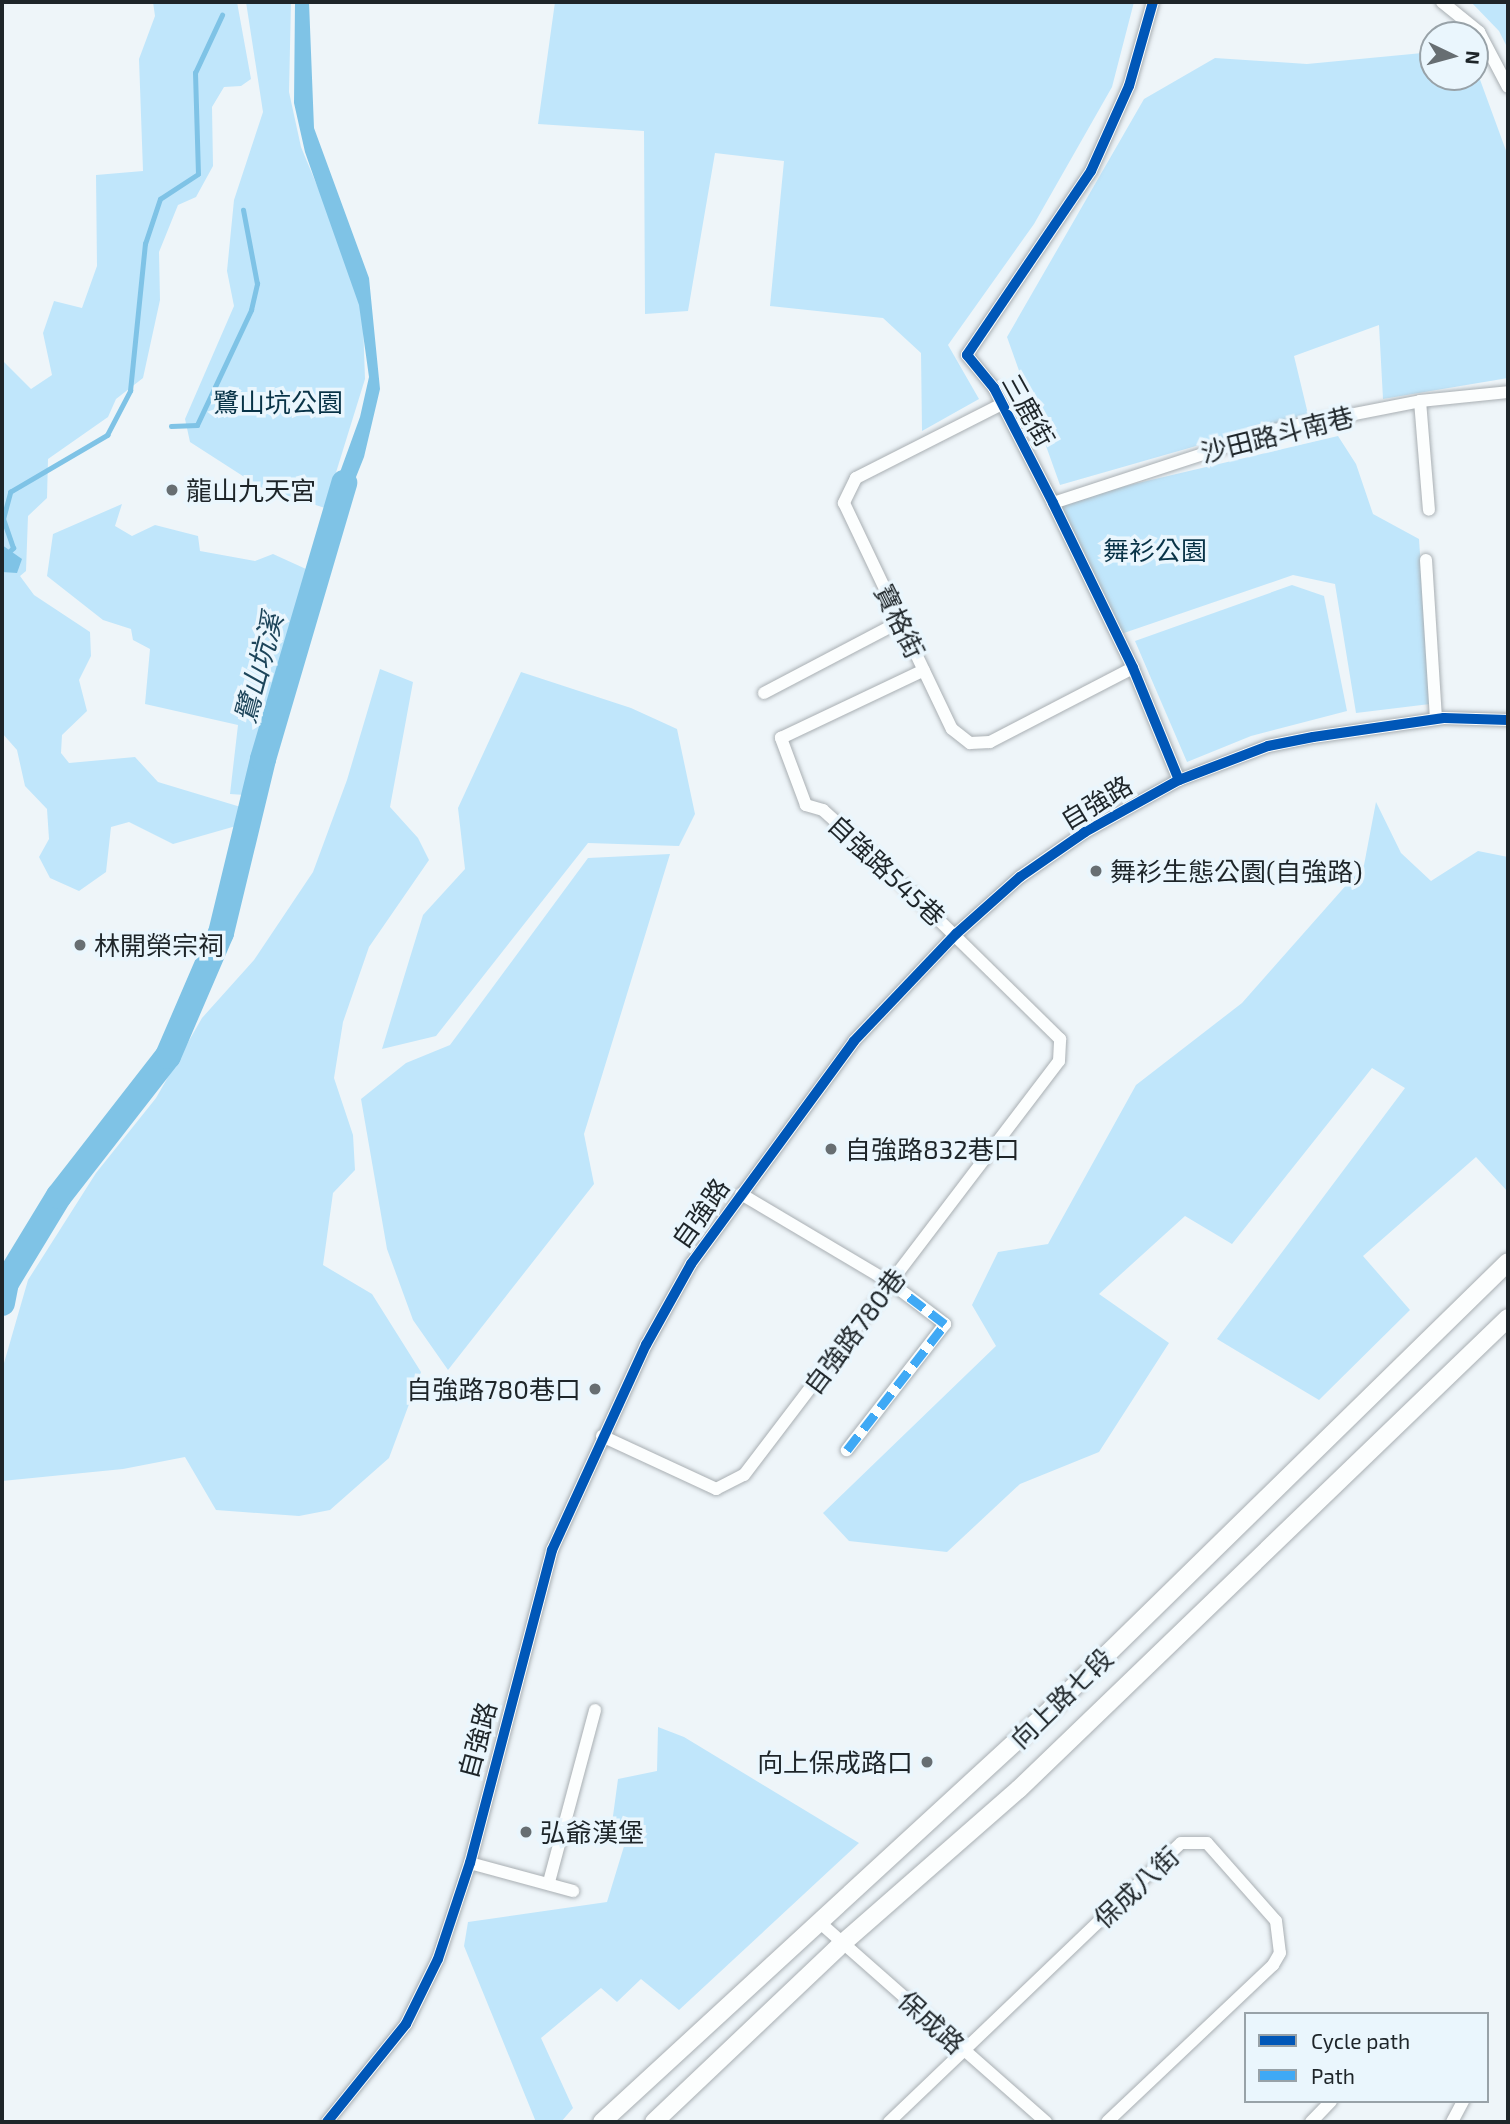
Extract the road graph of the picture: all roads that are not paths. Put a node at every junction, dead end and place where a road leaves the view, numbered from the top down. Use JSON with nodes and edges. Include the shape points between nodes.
{"nodes":[{"id":1,"x":1153,"y":2,"type":"edge"},
{"id":2,"x":1442,"y":2,"type":"edge"},
{"id":3,"x":1508,"y":88,"type":"edge"},
{"id":4,"x":1508,"y":392,"type":"edge"},
{"id":5,"x":1420,"y":401,"type":"junction"},
{"id":6,"x":1002,"y":404,"type":"junction"},
{"id":7,"x":1053,"y":503,"type":"junction"},
{"id":8,"x":1429,"y":510,"type":"dead end"},
{"id":9,"x":1426,"y":560,"type":"dead end"},
{"id":10,"x":901,"y":621,"type":"junction"},
{"id":11,"x":1133,"y":668,"type":"junction"},
{"id":12,"x":924,"y":670,"type":"junction"},
{"id":13,"x":764,"y":693,"type":"dead end"},
{"id":14,"x":1436,"y":719,"type":"junction"},
{"id":15,"x":1508,"y":720,"type":"edge"},
{"id":16,"x":1179,"y":780,"type":"junction"},
{"id":17,"x":956,"y":934,"type":"junction"},
{"id":18,"x":1059,"y":1061,"type":"joint"},
{"id":19,"x":741,"y":1194,"type":"junction"},
{"id":20,"x":1508,"y":1262,"type":"edge"},
{"id":21,"x":891,"y":1283,"type":"junction"},
{"id":22,"x":1508,"y":1318,"type":"edge"},
{"id":23,"x":602,"y":1436,"type":"junction"},
{"id":24,"x":847,"y":1450,"type":"dead end"},
{"id":25,"x":596,"y":1710,"type":"dead end"},
{"id":26,"x":470,"y":1863,"type":"junction"},
{"id":27,"x":549,"y":1882,"type":"junction"},
{"id":28,"x":573,"y":1891,"type":"dead end"},
{"id":29,"x":818,"y":1921,"type":"junction"},
{"id":30,"x":844,"y":1942,"type":"junction"},
{"id":31,"x":963,"y":2051,"type":"junction"},
{"id":32,"x":1329,"y":2103,"type":"edge"},
{"id":33,"x":1462,"y":2103,"type":"edge"},
{"id":34,"x":327,"y":2122,"type":"edge"},
{"id":35,"x":602,"y":2122,"type":"edge"},
{"id":36,"x":654,"y":2122,"type":"edge"},
{"id":37,"x":889,"y":2122,"type":"edge"},
{"id":38,"x":1046,"y":2122,"type":"edge"},
{"id":39,"x":1107,"y":2122,"type":"edge"},
{"id":40,"x":1311,"y":2122,"type":"edge"},
{"id":41,"x":1452,"y":2122,"type":"edge"}],
"edges":[{"from":1,"to":6,"type":"street","name":"三鹿街","via":[[1129,86],[1091,171],[1048,241],[970,345],[967,355]]},
{"from":2,"to":3,"type":"street","via":[[1479,32]]},
{"from":4,"to":5,"type":"street","name":"沙田路斗南巷"},
{"from":5,"to":7,"type":"street","name":"沙田路斗南巷","via":[[1229,442]]},
{"from":5,"to":8,"type":"street"},
{"from":6,"to":7,"type":"street","name":"三鹿街"},
{"from":6,"to":10,"type":"street","name":"寶格街","via":[[856,478],[847,490],[844,503]]},
{"from":7,"to":11,"type":"street","name":"三鹿街"},
{"from":9,"to":14,"type":"street"},
{"from":10,"to":12,"type":"street","name":"寶格街"},
{"from":10,"to":13,"type":"street"},
{"from":11,"to":12,"type":"street","name":"寶格街","via":[[990,743],[970,743],[952,729]]},
{"from":11,"to":16,"type":"street","name":"三鹿街"},
{"from":12,"to":17,"type":"street","name":"自強路545巷","via":[[781,738],[806,804],[822,810]]},
{"from":14,"to":15,"type":"street","name":"自強路"},
{"from":14,"to":16,"type":"street","name":"自強路","via":[[1268,746]]},
{"from":16,"to":17,"type":"street","name":"自強路","via":[[1085,832],[1020,877]]},
{"from":17,"to":18,"type":"street","name":"自強路545巷","via":[[1060,1039]]},
{"from":17,"to":19,"type":"street","name":"自強路","via":[[854,1041]]},
{"from":18,"to":21,"type":"street","name":"自強路780巷"},
{"from":19,"to":21,"type":"street"},
{"from":19,"to":23,"type":"street","name":"自強路","via":[[691,1264]]},
{"from":20,"to":29,"type":"main road","name":"向上路七段","via":[[1051,1709]]},
{"from":21,"to":23,"type":"street","name":"自強路780巷","via":[[744,1475],[731,1484],[716,1489]]},
{"from":21,"to":24,"type":"street","via":[[945,1324]]},
{"from":22,"to":30,"type":"main road","name":"向上路七段","via":[[1018,1789]]},
{"from":23,"to":26,"type":"street","name":"自強路","via":[[552,1550]]},
{"from":25,"to":27,"type":"street"},
{"from":26,"to":27,"type":"street"},
{"from":26,"to":34,"type":"street","name":"自強路","via":[[438,1959],[407,2024]]},
{"from":27,"to":28,"type":"street"},
{"from":29,"to":30,"type":"street","name":"保成路"},
{"from":29,"to":35,"type":"main road","name":"向上路七段"},
{"from":30,"to":31,"type":"street","name":"保成路"},
{"from":30,"to":36,"type":"main road","name":"向上路七段"},
{"from":31,"to":37,"type":"street","name":"保成八街"},
{"from":31,"to":38,"type":"street","name":"保成路"},
{"from":31,"to":39,"type":"street","name":"保成八街","via":[[1181,1843],[1207,1843],[1276,1921],[1280,1953],[1273,1965]]},
{"from":32,"to":40,"type":"street"},
{"from":33,"to":41,"type":"street"}]}
